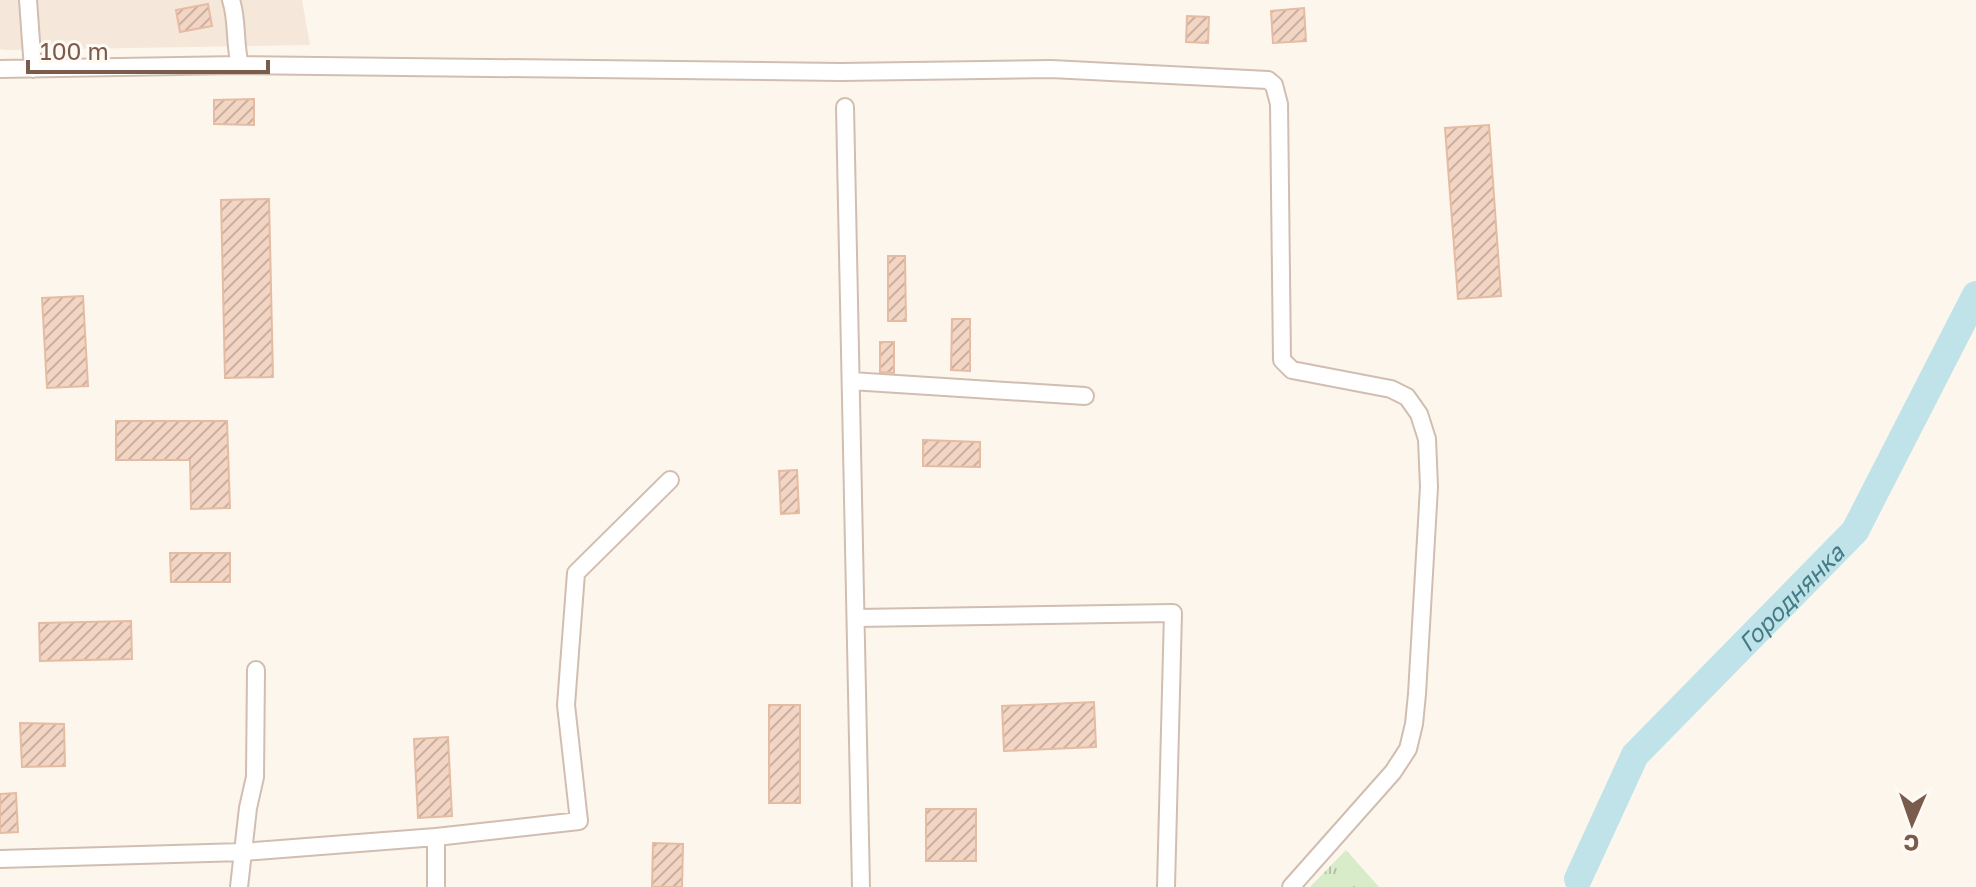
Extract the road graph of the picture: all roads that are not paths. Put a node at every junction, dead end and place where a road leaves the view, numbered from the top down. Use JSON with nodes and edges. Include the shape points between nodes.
{"nodes":[{"id":1,"x":28,"y":0,"type":"edge"},
{"id":2,"x":231,"y":0,"type":"edge"},
{"id":3,"x":240,"y":65,"type":"junction"},
{"id":4,"x":0,"y":69,"type":"edge"},
{"id":5,"x":33,"y":69,"type":"junction"},
{"id":6,"x":845,"y":107,"type":"dead end"},
{"id":7,"x":851,"y":381,"type":"junction"},
{"id":8,"x":1085,"y":396,"type":"dead end"},
{"id":9,"x":670,"y":480,"type":"dead end"},
{"id":10,"x":856,"y":618,"type":"junction"},
{"id":11,"x":256,"y":670,"type":"dead end"},
{"id":12,"x":436,"y":837,"type":"junction"},
{"id":13,"x":243,"y":852,"type":"junction"},
{"id":14,"x":0,"y":859,"type":"edge"},
{"id":15,"x":239,"y":887,"type":"edge"},
{"id":16,"x":436,"y":887,"type":"edge"},
{"id":17,"x":861,"y":887,"type":"edge"},
{"id":18,"x":1166,"y":887,"type":"edge"},
{"id":19,"x":1291,"y":887,"type":"edge"}],
"edges":[{"from":1,"to":5,"type":"street"},
{"from":2,"to":3,"type":"street"},
{"from":3,"to":5,"type":"street"},
{"from":3,"to":19,"type":"street","via":[[841,72],[1051,69],[1268,80],[1279,104],[1282,360],[1292,370],[1391,389],[1407,397],[1427,439],[1429,487],[1417,694],[1408,749]]},
{"from":4,"to":5,"type":"street"},
{"from":6,"to":7,"type":"street"},
{"from":7,"to":8,"type":"street"},
{"from":7,"to":10,"type":"street"},
{"from":9,"to":12,"type":"street","via":[[576,573],[566,705],[579,821]]},
{"from":10,"to":17,"type":"street"},
{"from":10,"to":18,"type":"street","via":[[1173,613]]},
{"from":11,"to":13,"type":"street","via":[[255,777]]},
{"from":12,"to":13,"type":"street"},
{"from":12,"to":16,"type":"street"},
{"from":13,"to":14,"type":"street"},
{"from":13,"to":15,"type":"street"}]}
